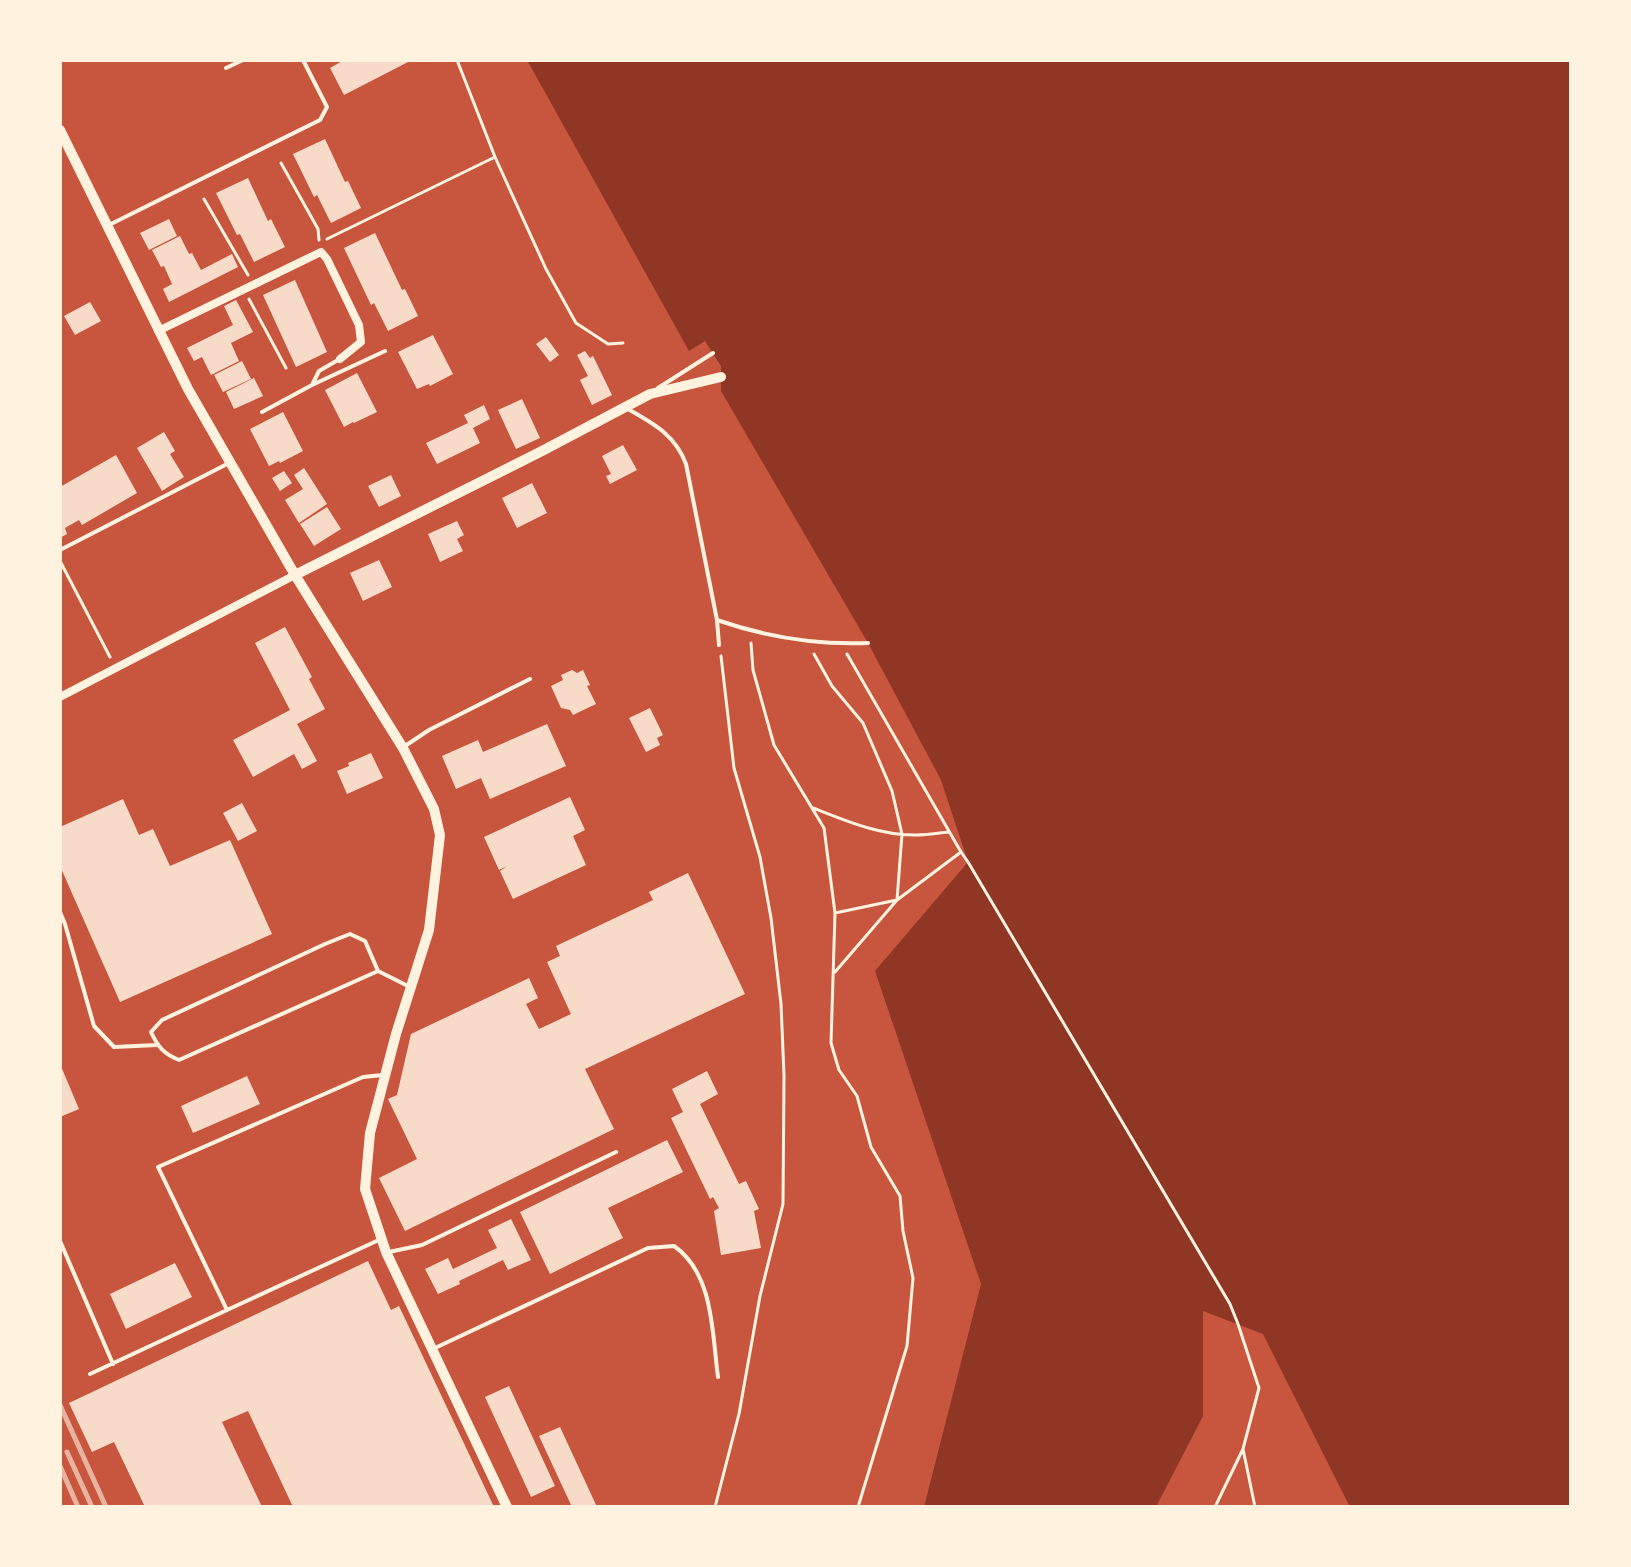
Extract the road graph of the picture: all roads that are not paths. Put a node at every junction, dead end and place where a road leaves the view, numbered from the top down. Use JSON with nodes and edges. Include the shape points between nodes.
{"nodes":[{"id":1,"x":243,"y":60,"type":"edge"},
{"id":2,"x":303,"y":60,"type":"edge"},
{"id":3,"x":226,"y":68,"type":"dead end"},
{"id":4,"x":60,"y":130,"type":"edge"},
{"id":5,"x":107,"y":226,"type":"junction"},
{"id":6,"x":158,"y":331,"type":"junction"},
{"id":7,"x":385,"y":351,"type":"dead end"},
{"id":8,"x":713,"y":353,"type":"dead end"},
{"id":9,"x":340,"y":359,"type":"joint"},
{"id":10,"x":721,"y":377,"type":"dead end"},
{"id":11,"x":312,"y":385,"type":"junction"},
{"id":12,"x":650,"y":394,"type":"junction"},
{"id":13,"x":624,"y":407,"type":"junction"},
{"id":14,"x":262,"y":412,"type":"dead end"},
{"id":15,"x":231,"y":462,"type":"junction"},
{"id":16,"x":60,"y":550,"type":"edge"},
{"id":17,"x":295,"y":575,"type":"junction"},
{"id":18,"x":717,"y":620,"type":"junction"},
{"id":19,"x":868,"y":643,"type":"dead end"},
{"id":20,"x":719,"y":645,"type":"road end"},
{"id":21,"x":530,"y":679,"type":"dead end"},
{"id":22,"x":60,"y":697,"type":"edge"},
{"id":23,"x":403,"y":748,"type":"junction"},
{"id":24,"x":60,"y":912,"type":"edge"},
{"id":25,"x":378,"y":971,"type":"junction"},
{"id":26,"x":410,"y":987,"type":"junction"},
{"id":27,"x":157,"y":1045,"type":"junction"},
{"id":28,"x":385,"y":1074,"type":"junction"},
{"id":29,"x":616,"y":1152,"type":"dead end"},
{"id":30,"x":382,"y":1238,"type":"junction"},
{"id":31,"x":60,"y":1241,"type":"edge"},
{"id":32,"x":386,"y":1252,"type":"junction"},
{"id":33,"x":227,"y":1310,"type":"junction"},
{"id":34,"x":432,"y":1349,"type":"junction"},
{"id":35,"x":113,"y":1364,"type":"junction"},
{"id":36,"x":90,"y":1374,"type":"dead end"},
{"id":37,"x":718,"y":1377,"type":"dead end"},
{"id":38,"x":507,"y":1507,"type":"edge"}],
"edges":[{"from":1,"to":3,"type":"lane"},
{"from":2,"to":5,"type":"lane","via":[[327,107],[320,120]]},
{"from":4,"to":5,"type":"street"},
{"from":5,"to":6,"type":"street"},
{"from":6,"to":9,"type":"street","via":[[321,252],[359,325],[361,342]]},
{"from":6,"to":15,"type":"street"},
{"from":7,"to":11,"type":"lane"},
{"from":8,"to":12,"type":"lane"},
{"from":9,"to":11,"type":"lane","via":[[319,371]]},
{"from":10,"to":12,"type":"street"},
{"from":11,"to":14,"type":"lane"},
{"from":12,"to":13,"type":"street"},
{"from":13,"to":17,"type":"street"},
{"from":13,"to":18,"type":"lane","via":[[669,435],[682,452]]},
{"from":15,"to":16,"type":"lane"},
{"from":15,"to":17,"type":"street"},
{"from":17,"to":22,"type":"street"},
{"from":17,"to":23,"type":"street"},
{"from":18,"to":19,"type":"lane","via":[[768,636]]},
{"from":18,"to":20,"type":"lane"},
{"from":21,"to":23,"type":"lane"},
{"from":23,"to":26,"type":"street","via":[[434,809],[440,835],[429,930]]},
{"from":24,"to":27,"type":"lane","via":[[94,1026],[114,1047]]},
{"from":25,"to":26,"type":"lane"},
{"from":25,"to":27,"type":"lane","via":[[179,1060]]},
{"from":25,"to":27,"type":"lane","via":[[365,941],[350,934],[162,1020],[151,1032]]},
{"from":26,"to":28,"type":"street"},
{"from":28,"to":30,"type":"street","via":[[370,1133],[365,1189]]},
{"from":28,"to":33,"type":"lane","via":[[363,1077],[158,1167]]},
{"from":29,"to":32,"type":"lane","via":[[422,1245]]},
{"from":30,"to":32,"type":"street"},
{"from":30,"to":33,"type":"lane"},
{"from":31,"to":35,"type":"lane"},
{"from":32,"to":34,"type":"street"},
{"from":33,"to":35,"type":"lane"},
{"from":34,"to":37,"type":"lane","via":[[648,1248],[674,1246],[687,1255],[707,1294]]},
{"from":34,"to":38,"type":"street"},
{"from":35,"to":36,"type":"lane"}]}
